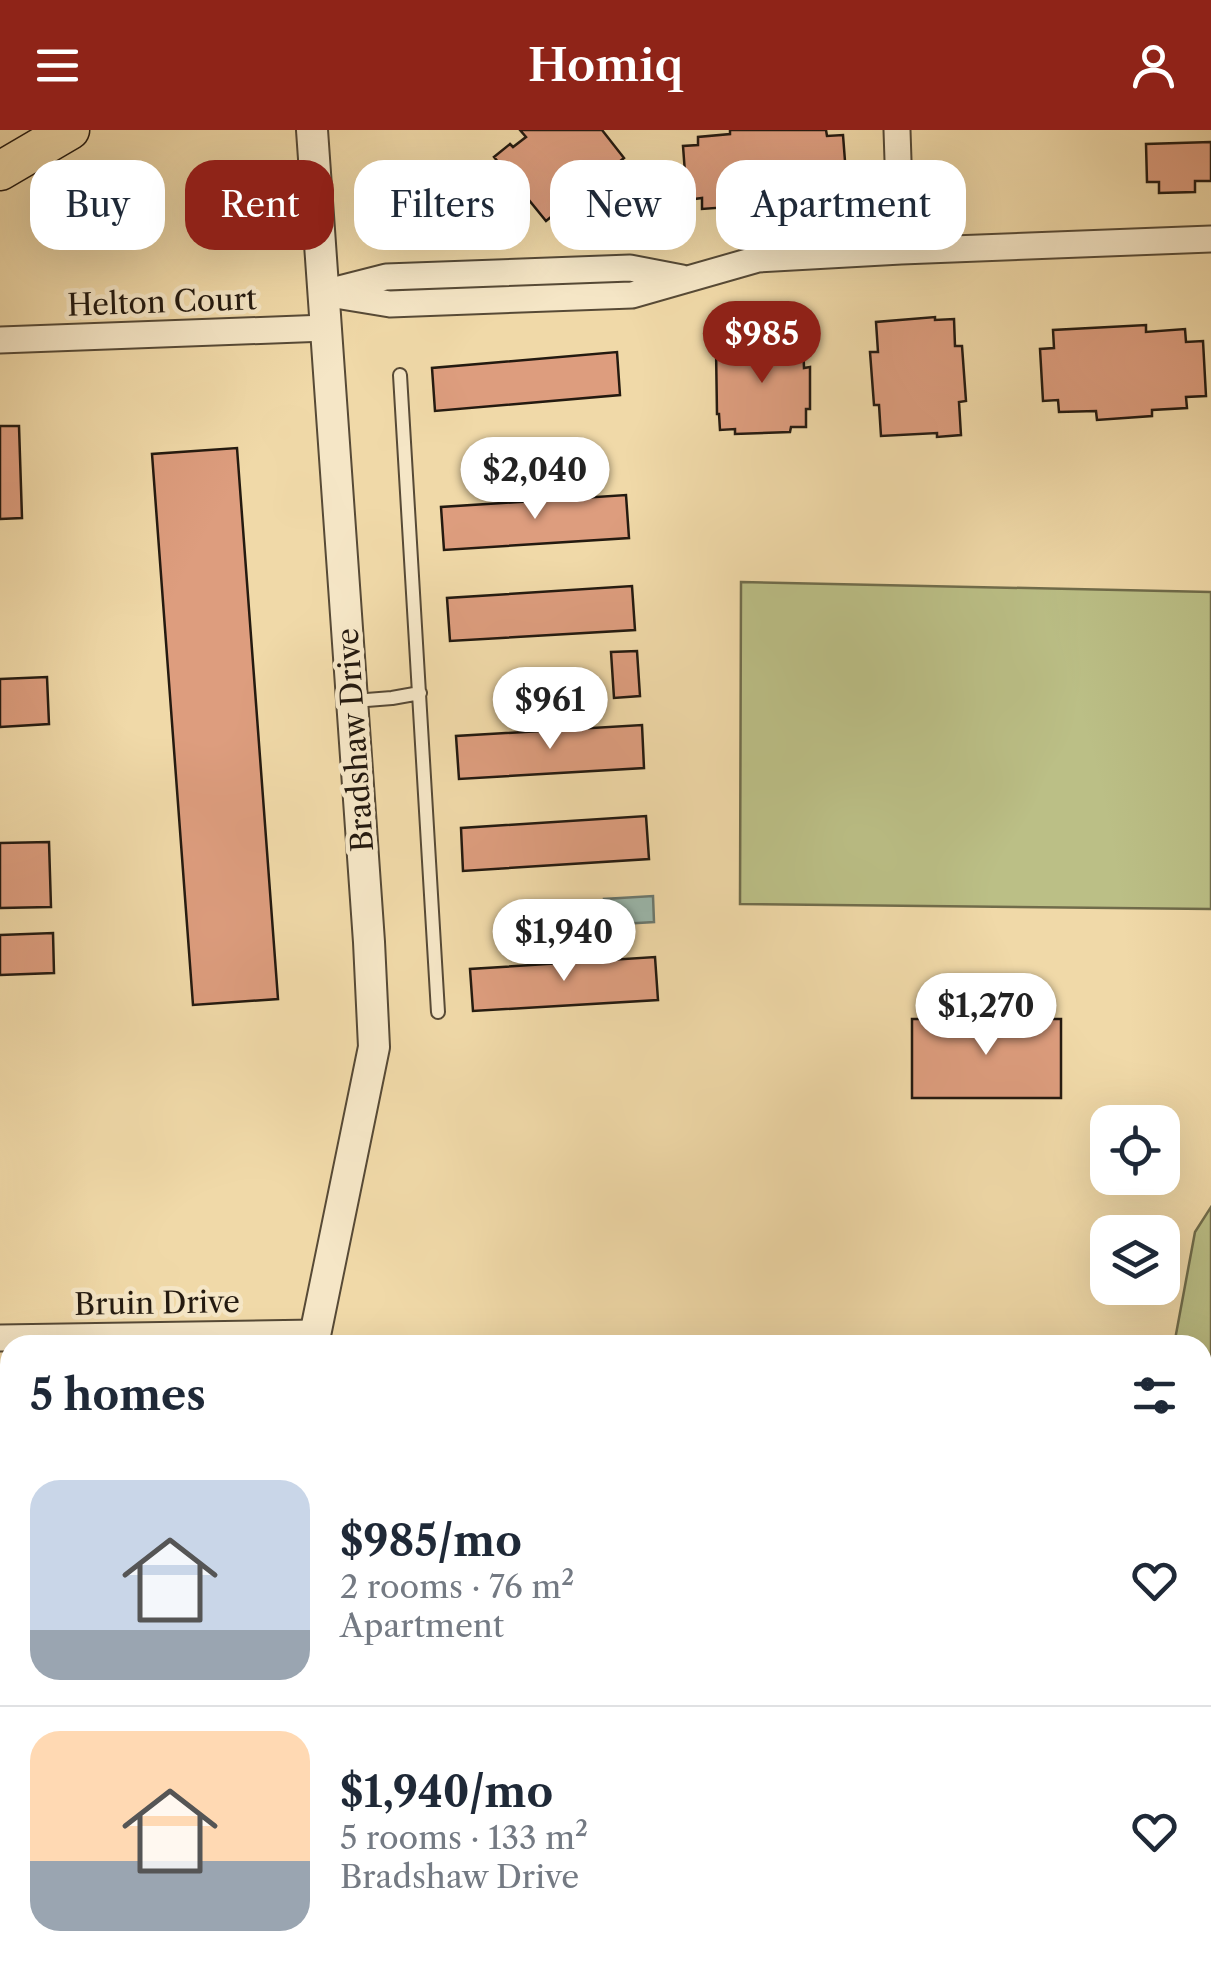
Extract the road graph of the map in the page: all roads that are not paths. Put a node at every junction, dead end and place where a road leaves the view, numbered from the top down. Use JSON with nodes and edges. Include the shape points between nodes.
{"nodes":[{"id":1,"x":70,"y":130,"type":"edge"},
{"id":2,"x":312,"y":130,"type":"edge"},
{"id":3,"x":898,"y":130,"type":"edge"},
{"id":4,"x":0,"y":171,"type":"edge"},
{"id":5,"x":1211,"y":239,"type":"edge"},
{"id":6,"x":901,"y":251,"type":"junction"},
{"id":7,"x":324,"y":293,"type":"junction"},
{"id":8,"x":326,"y":328,"type":"junction"},
{"id":9,"x":0,"y":340,"type":"edge"},
{"id":10,"x":400,"y":375,"type":"dead end"},
{"id":11,"x":420,"y":693,"type":"junction"},
{"id":12,"x":352,"y":702,"type":"junction"},
{"id":13,"x":438,"y":1012,"type":"dead end"},
{"id":14,"x":315,"y":1335,"type":"edge"}],
"edges":[{"from":1,"to":4,"type":"main road"},
{"from":2,"to":7,"type":"street","name":"Bradshaw Drive"},
{"from":3,"to":6,"type":"street"},
{"from":5,"to":6,"type":"street"},
{"from":6,"to":7,"type":"street","via":[[758,260],[687,279],[630,268],[386,277]]},
{"from":7,"to":8,"type":"street","name":"Bradshaw Drive"},
{"from":8,"to":9,"type":"street","name":"Helton Court"},
{"from":8,"to":12,"type":"street","name":"Bradshaw Drive"},
{"from":10,"to":11,"type":"lane"},
{"from":11,"to":12,"type":"lane"},
{"from":11,"to":13,"type":"lane"},
{"from":12,"to":14,"type":"street","name":"Bradshaw Drive","via":[[374,1047]]}]}
